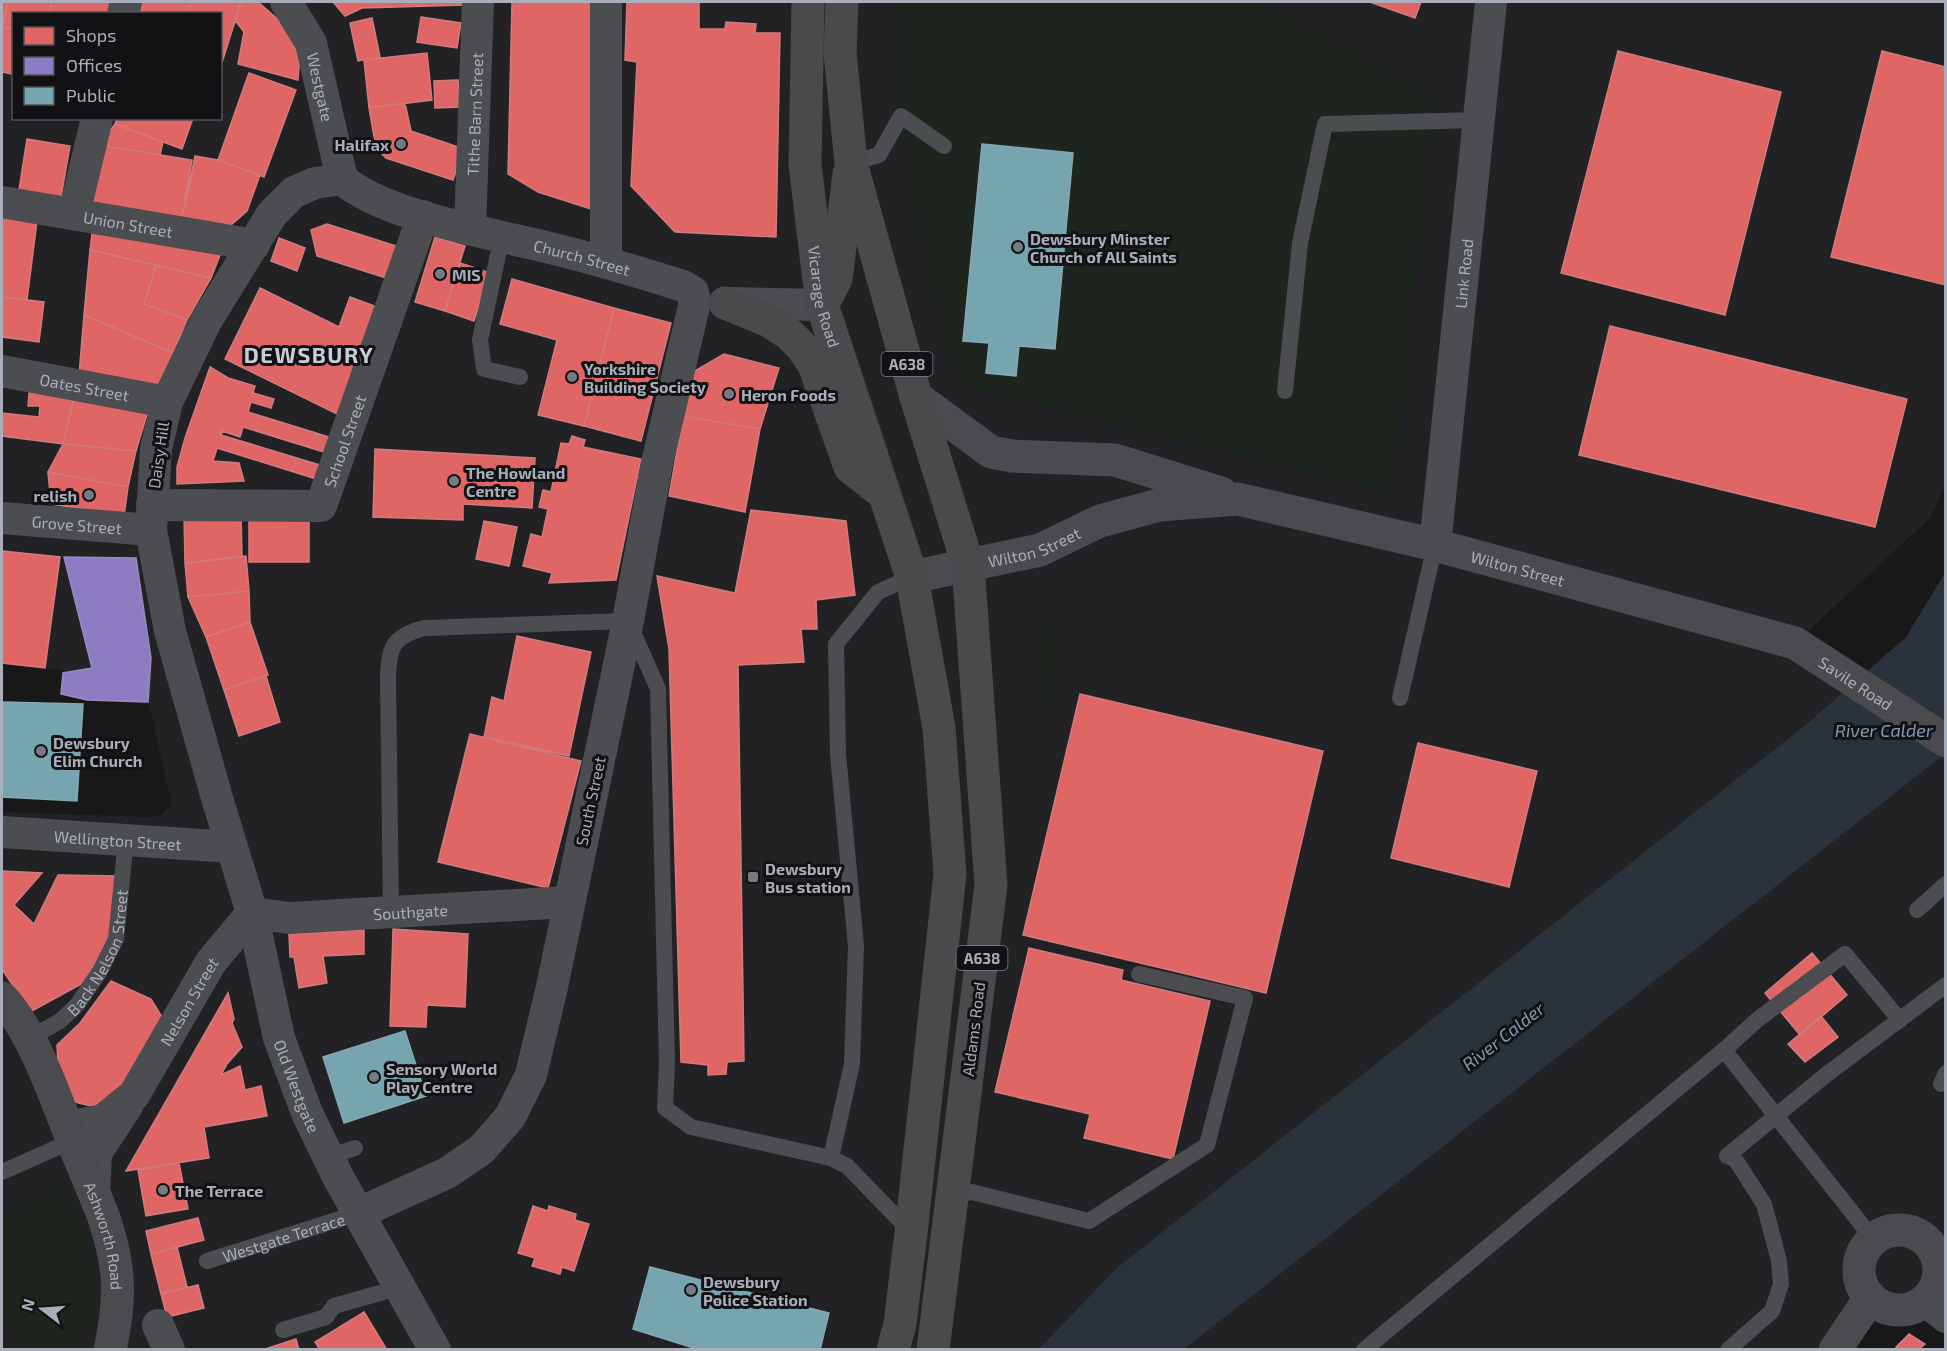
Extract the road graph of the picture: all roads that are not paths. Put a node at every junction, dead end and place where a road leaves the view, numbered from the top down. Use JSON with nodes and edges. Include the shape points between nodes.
{"nodes":[{"id":1,"x":286,"y":2,"type":"edge"},
{"id":2,"x":478,"y":2,"type":"edge"},
{"id":3,"x":606,"y":2,"type":"edge"},
{"id":4,"x":808,"y":2,"type":"edge"},
{"id":5,"x":842,"y":2,"type":"edge"},
{"id":6,"x":1491,"y":2,"type":"edge"},
{"id":7,"x":97,"y":120,"type":"edge"},
{"id":8,"x":1479,"y":120,"type":"junction"},
{"id":9,"x":944,"y":146,"type":"dead end"},
{"id":10,"x":851,"y":163,"type":"junction"},
{"id":11,"x":342,"y":179,"type":"junction"},
{"id":12,"x":2,"y":202,"type":"edge"},
{"id":13,"x":74,"y":213,"type":"junction"},
{"id":14,"x":423,"y":216,"type":"junction"},
{"id":15,"x":470,"y":228,"type":"junction"},
{"id":16,"x":502,"y":236,"type":"junction"},
{"id":17,"x":254,"y":245,"type":"junction"},
{"id":18,"x":606,"y":261,"type":"junction"},
{"id":19,"x":710,"y":303,"type":"junction"},
{"id":20,"x":822,"y":305,"type":"junction"},
{"id":21,"x":2,"y":371,"type":"edge"},
{"id":22,"x":520,"y":377,"type":"dead end"},
{"id":23,"x":1285,"y":391,"type":"dead end"},
{"id":24,"x":916,"y":397,"type":"junction"},
{"id":25,"x":166,"y":402,"type":"junction"},
{"id":26,"x":884,"y":493,"type":"junction"},
{"id":27,"x":1238,"y":499,"type":"junction"},
{"id":28,"x":151,"y":517,"type":"junction"},
{"id":29,"x":2,"y":518,"type":"edge"},
{"id":30,"x":1435,"y":545,"type":"junction"},
{"id":31,"x":968,"y":565,"type":"junction"},
{"id":32,"x":912,"y":577,"type":"junction"},
{"id":33,"x":628,"y":621,"type":"junction"},
{"id":34,"x":1795,"y":643,"type":"joint"},
{"id":35,"x":1400,"y":698,"type":"dead end"},
{"id":36,"x":1946,"y":741,"type":"edge"},
{"id":37,"x":216,"y":798,"type":"joint"},
{"id":38,"x":2,"y":832,"type":"edge"},
{"id":39,"x":126,"y":838,"type":"junction"},
{"id":40,"x":232,"y":847,"type":"junction"},
{"id":41,"x":1946,"y":884,"type":"edge"},
{"id":42,"x":568,"y":902,"type":"junction"},
{"id":43,"x":1917,"y":910,"type":"dead end"},
{"id":44,"x":391,"y":912,"type":"junction"},
{"id":45,"x":252,"y":913,"type":"junction"},
{"id":46,"x":1139,"y":974,"type":"dead end"},
{"id":47,"x":1946,"y":985,"type":"edge"},
{"id":48,"x":2,"y":998,"type":"edge"},
{"id":49,"x":1900,"y":1020,"type":"junction"},
{"id":50,"x":28,"y":1039,"type":"junction"},
{"id":51,"x":1724,"y":1050,"type":"junction"},
{"id":52,"x":134,"y":1095,"type":"junction"},
{"id":53,"x":1777,"y":1116,"type":"junction"},
{"id":54,"x":70,"y":1134,"type":"junction"},
{"id":55,"x":831,"y":1158,"type":"junction"},
{"id":56,"x":2,"y":1172,"type":"edge"},
{"id":57,"x":94,"y":1193,"type":"junction"},
{"id":58,"x":953,"y":1194,"type":"junction"},
{"id":59,"x":359,"y":1213,"type":"junction"},
{"id":60,"x":911,"y":1233,"type":"junction"},
{"id":61,"x":1873,"y":1239,"type":"junction"},
{"id":62,"x":1940,"y":1248,"type":"edge"},
{"id":63,"x":207,"y":1261,"type":"dead end"},
{"id":64,"x":401,"y":1287,"type":"junction"},
{"id":65,"x":1870,"y":1298,"type":"junction"},
{"id":66,"x":1935,"y":1309,"type":"edge"},
{"id":67,"x":283,"y":1330,"type":"dead end"},
{"id":68,"x":110,"y":1350,"type":"edge"},
{"id":69,"x":435,"y":1350,"type":"edge"},
{"id":70,"x":893,"y":1350,"type":"edge"},
{"id":71,"x":933,"y":1350,"type":"edge"},
{"id":72,"x":1364,"y":1350,"type":"edge"},
{"id":73,"x":1728,"y":1350,"type":"edge"},
{"id":74,"x":1835,"y":1350,"type":"edge"}],
"edges":[{"from":1,"to":11,"type":"street","name":"Westgate","via":[[311,43]]},
{"from":2,"to":15,"type":"street","name":"Tithe Barn Street"},
{"from":3,"to":18,"type":"street"},
{"from":4,"to":20,"type":"highway","name":"Vicarage Road","number":"A638","via":[[805,164]]},
{"from":5,"to":10,"type":"highway","number":"A638","via":[[840,53]]},
{"from":6,"to":8,"type":"street","name":"Link Road"},
{"from":7,"to":13,"type":"street"},
{"from":8,"to":23,"type":"lane","via":[[1325,124],[1300,243]]},
{"from":8,"to":30,"type":"street","name":"Link Road"},
{"from":9,"to":10,"type":"lane","via":[[901,116],[879,155]]},
{"from":10,"to":20,"type":"highway","via":[[837,279]]},
{"from":10,"to":24,"type":"highway","number":"A638"},
{"from":11,"to":14,"type":"street","name":"Church Street","via":[[357,192]]},
{"from":11,"to":17,"type":"street","name":"Daisy Hill","via":[[315,183],[294,192],[272,214]]},
{"from":12,"to":13,"type":"street","name":"Union Street"},
{"from":13,"to":17,"type":"street","name":"Union Street"},
{"from":14,"to":15,"type":"street","name":"Church Street"},
{"from":14,"to":28,"type":"street","name":"School Street","via":[[321,506]]},
{"from":15,"to":16,"type":"street","name":"Church Street"},
{"from":16,"to":18,"type":"street","name":"Church Street"},
{"from":16,"to":22,"type":"lane","via":[[480,340],[484,369]]},
{"from":17,"to":25,"type":"street","name":"Daisy Hill","via":[[206,321]]},
{"from":18,"to":19,"type":"street","name":"Church Street","via":[[683,286]]},
{"from":19,"to":20,"type":"street"},
{"from":19,"to":26,"type":"highway","via":[[769,321],[802,347],[814,365],[850,467]]},
{"from":19,"to":33,"type":"street","name":"South Street","via":[[657,463]]},
{"from":20,"to":26,"type":"highway","name":"Vicarage Road","number":"A638"},
{"from":21,"to":25,"type":"street","name":"Oates Street"},
{"from":24,"to":27,"type":"main road","name":"Wilton Street","via":[[991,452],[1115,460]]},
{"from":24,"to":31,"type":"highway","number":"A638"},
{"from":25,"to":28,"type":"street","name":"Daisy Hill","via":[[156,449]]},
{"from":26,"to":32,"type":"highway","name":"Vicarage Road","number":"A638"},
{"from":27,"to":30,"type":"main road","name":"Wilton Street"},
{"from":27,"to":31,"type":"main road","name":"Wilton Street","via":[[1159,505],[1100,521],[1040,550]]},
{"from":28,"to":29,"type":"street","name":"Grove Street"},
{"from":28,"to":37,"type":"street","name":"Daisy Hill","via":[[170,631]]},
{"from":30,"to":34,"type":"main road","name":"Wilton Street"},
{"from":30,"to":35,"type":"lane"},
{"from":31,"to":32,"type":"main road","name":"Wilton Street"},
{"from":31,"to":58,"type":"highway","name":"Aldams Road","number":"A638","via":[[991,885]]},
{"from":32,"to":55,"type":"lane","via":[[878,592],[836,644],[838,754],[856,946],[852,1064]]},
{"from":32,"to":60,"type":"highway","number":"A638","via":[[939,728],[950,874]]},
{"from":33,"to":42,"type":"street","name":"South Street"},
{"from":33,"to":44,"type":"lane","via":[[424,628],[406,633],[395,642],[388,657]]},
{"from":33,"to":55,"type":"lane","via":[[658,689],[665,1108],[691,1127]]},
{"from":34,"to":36,"type":"main road","name":"Savile Road"},
{"from":37,"to":40,"type":"street","name":"Old Westgate"},
{"from":38,"to":39,"type":"street","name":"Wellington Street"},
{"from":39,"to":40,"type":"street","name":"Wellington Street"},
{"from":39,"to":50,"type":"lane","name":"Back Nelson Street","via":[[116,939],[77,1005],[60,1021]]},
{"from":40,"to":45,"type":"street","name":"Old Westgate"},
{"from":41,"to":43,"type":"lane"},
{"from":42,"to":44,"type":"street","name":"Southgate","via":[[492,914]]},
{"from":42,"to":59,"type":"street","name":"South Street","via":[[531,1075],[510,1117],[481,1150],[447,1173]]},
{"from":44,"to":45,"type":"street","name":"Southgate","via":[[290,918]]},
{"from":45,"to":52,"type":"street","name":"Nelson Street","via":[[211,962]]},
{"from":45,"to":59,"type":"street","name":"Old Westgate","via":[[279,1038],[306,1113],[342,1153]]},
{"from":46,"to":58,"type":"lane","via":[[1245,998],[1207,1145],[1089,1221],[972,1192]]},
{"from":47,"to":49,"type":"lane"},
{"from":48,"to":50,"type":"main road","name":"Ashworth Road"},
{"from":49,"to":51,"type":"lane","via":[[1845,954]]},
{"from":49,"to":53,"type":"lane"},
{"from":50,"to":54,"type":"main road","name":"Ashworth Road"},
{"from":51,"to":53,"type":"lane"},
{"from":51,"to":72,"type":"lane"},
{"from":52,"to":54,"type":"street","name":"Nelson Street","via":[[103,1120]]},
{"from":52,"to":57,"type":"street","name":"Nelson Street","via":[[96,1153]]},
{"from":53,"to":61,"type":"lane"},
{"from":53,"to":73,"type":"lane","via":[[1727,1156],[1735,1159],[1764,1204],[1781,1284],[1772,1311]]},
{"from":54,"to":56,"type":"lane"},
{"from":54,"to":57,"type":"main road","name":"Ashworth Road"},
{"from":55,"to":60,"type":"lane","via":[[847,1166]]},
{"from":57,"to":68,"type":"main road","name":"Ashworth Road","via":[[108,1226],[117,1270],[117,1315]]},
{"from":58,"to":71,"type":"highway","name":"Aldams Road","number":"A638"},
{"from":59,"to":63,"type":"lane","name":"Westgate Terrace"},
{"from":59,"to":64,"type":"street","name":"Old Westgate"},
{"from":60,"to":70,"type":"highway","number":"A638"},
{"from":61,"to":62,"type":"main road","via":[[1906,1230]]},
{"from":61,"to":65,"type":"main road","via":[[1860,1261],[1863,1287]]},
{"from":62,"to":66,"type":"main road"},
{"from":64,"to":67,"type":"lane","via":[[333,1306],[326,1317]]},
{"from":64,"to":69,"type":"street","name":"Old Westgate"},
{"from":65,"to":66,"type":"main road","via":[[1901,1310]]},
{"from":65,"to":74,"type":"main road"}]}
